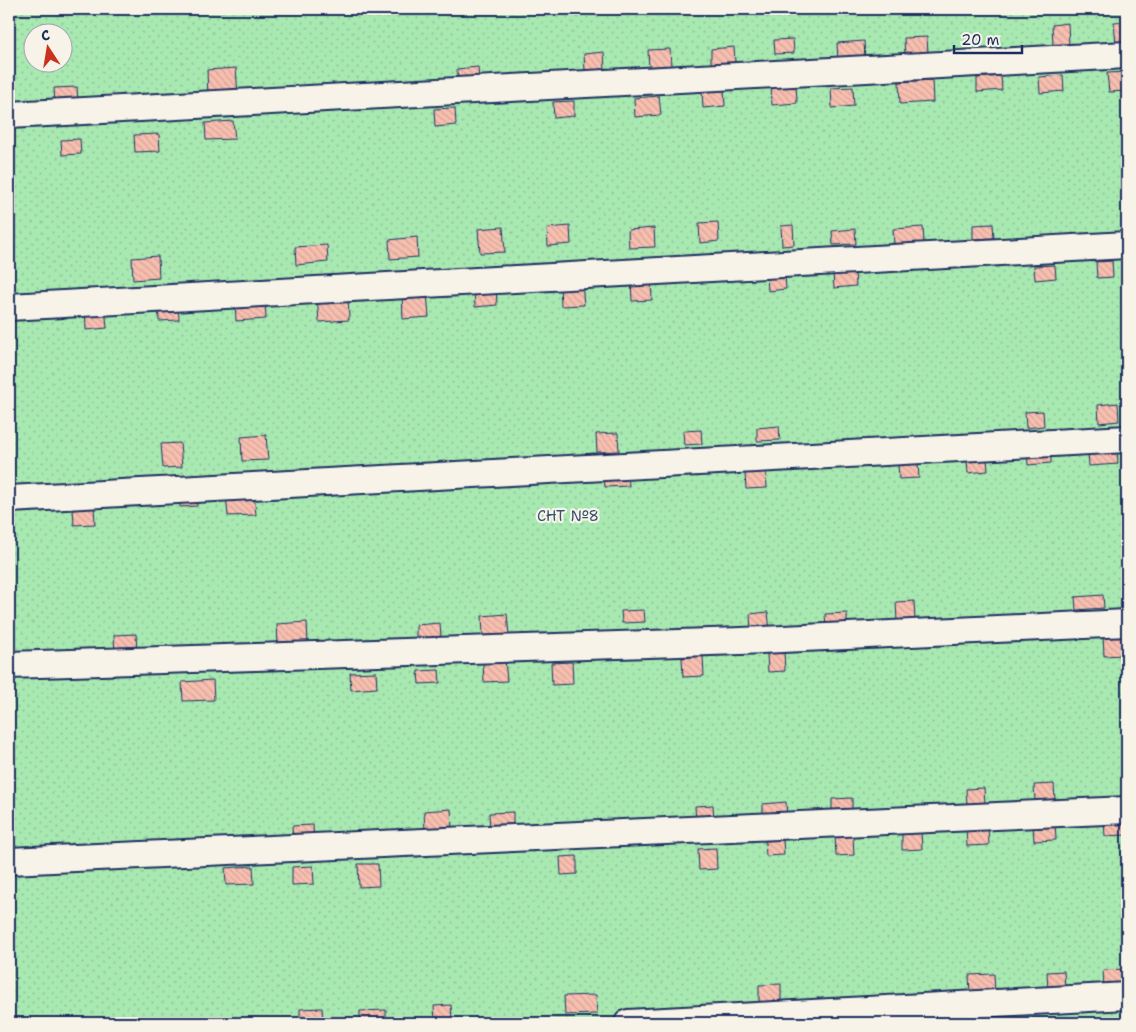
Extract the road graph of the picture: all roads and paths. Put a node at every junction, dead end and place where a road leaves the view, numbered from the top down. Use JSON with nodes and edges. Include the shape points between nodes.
{"nodes":[{"id":1,"x":1127,"y":55,"type":"edge"},
{"id":2,"x":9,"y":116,"type":"edge"},
{"id":3,"x":1127,"y":245,"type":"edge"},
{"id":4,"x":9,"y":307,"type":"edge"},
{"id":5,"x":1127,"y":439,"type":"edge"},
{"id":6,"x":9,"y":499,"type":"edge"},
{"id":7,"x":1127,"y":623,"type":"edge"},
{"id":8,"x":9,"y":665,"type":"edge"},
{"id":9,"x":1127,"y":810,"type":"edge"},
{"id":10,"x":9,"y":861,"type":"edge"},
{"id":11,"x":1127,"y":996,"type":"edge"},
{"id":12,"x":628,"y":1023,"type":"edge"}],
"edges":[{"from":1,"to":2,"type":"street"},
{"from":3,"to":4,"type":"street"},
{"from":5,"to":6,"type":"street"},
{"from":7,"to":8,"type":"street","via":[[741,641]]},
{"from":9,"to":10,"type":"street"},
{"from":11,"to":12,"type":"street"}]}
